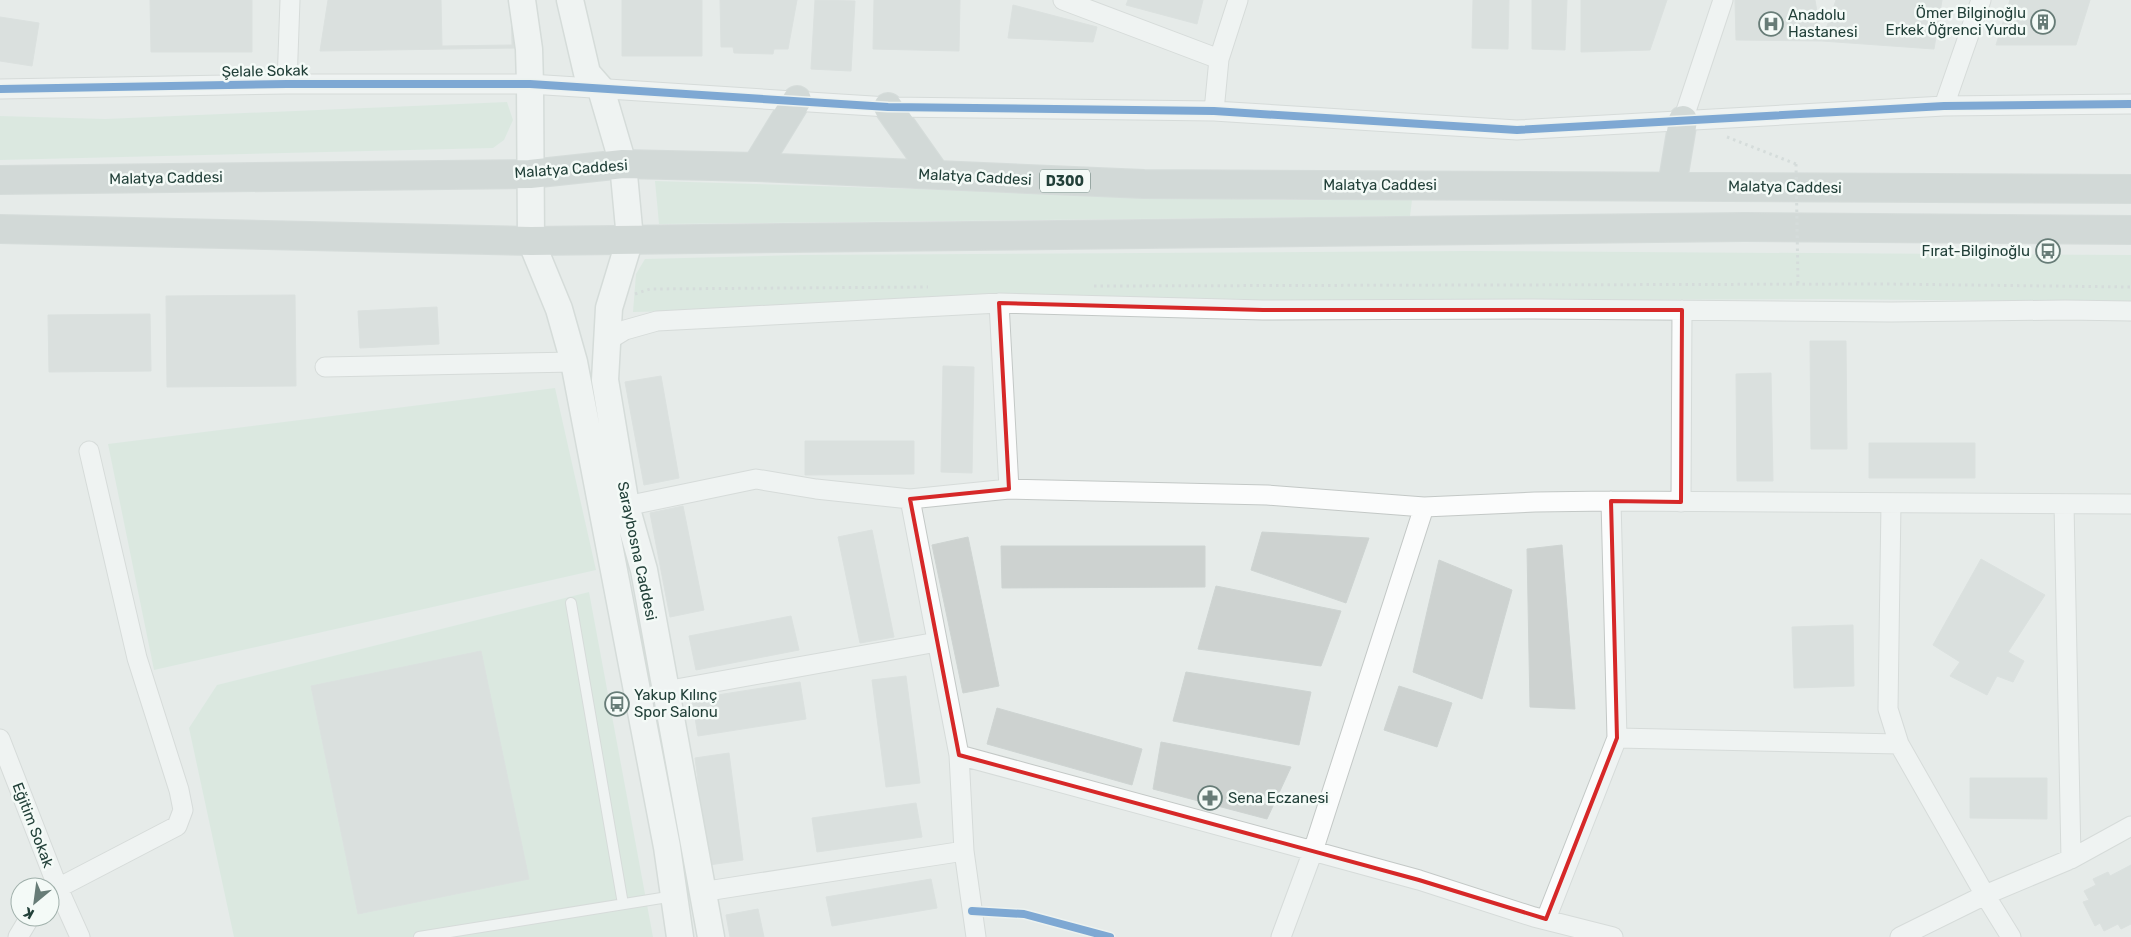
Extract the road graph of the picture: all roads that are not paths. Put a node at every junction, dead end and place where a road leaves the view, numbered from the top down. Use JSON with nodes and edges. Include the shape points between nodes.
{"nodes":[{"id":1,"x":290,"y":0,"type":"edge"},
{"id":2,"x":522,"y":0,"type":"edge"},
{"id":3,"x":570,"y":0,"type":"edge"},
{"id":4,"x":1063,"y":0,"type":"edge"},
{"id":5,"x":1238,"y":0,"type":"edge"},
{"id":6,"x":1723,"y":0,"type":"edge"},
{"id":7,"x":1981,"y":0,"type":"edge"},
{"id":8,"x":1219,"y":59,"type":"junction"},
{"id":9,"x":286,"y":84,"type":"junction"},
{"id":10,"x":530,"y":84,"type":"junction"},
{"id":11,"x":0,"y":89,"type":"edge"},
{"id":12,"x":601,"y":89,"type":"junction"},
{"id":13,"x":797,"y":100,"type":"junction"},
{"id":14,"x":2131,"y":104,"type":"edge"},
{"id":15,"x":1944,"y":106,"type":"junction"},
{"id":16,"x":888,"y":107,"type":"junction"},
{"id":17,"x":1214,"y":111,"type":"junction"},
{"id":18,"x":1683,"y":120,"type":"junction"},
{"id":19,"x":623,"y":164,"type":"junction"},
{"id":20,"x":756,"y":167,"type":"junction"},
{"id":21,"x":530,"y":174,"type":"junction"},
{"id":22,"x":936,"y":175,"type":"junction"},
{"id":23,"x":0,"y":180,"type":"edge"},
{"id":24,"x":1672,"y":186,"type":"junction"},
{"id":25,"x":2131,"y":189,"type":"edge"},
{"id":26,"x":0,"y":230,"type":"edge"},
{"id":27,"x":2131,"y":230,"type":"edge"},
{"id":28,"x":630,"y":239,"type":"junction"},
{"id":29,"x":531,"y":241,"type":"junction"},
{"id":30,"x":999,"y":303,"type":"junction"},
{"id":31,"x":1682,"y":310,"type":"junction"},
{"id":32,"x":2131,"y":311,"type":"edge"},
{"id":33,"x":607,"y":341,"type":"junction"},
{"id":34,"x":574,"y":362,"type":"junction"},
{"id":35,"x":325,"y":367,"type":"dead end"},
{"id":36,"x":89,"y":452,"type":"dead end"},
{"id":37,"x":1009,"y":489,"type":"junction"},
{"id":38,"x":910,"y":500,"type":"junction"},
{"id":39,"x":1611,"y":501,"type":"junction"},
{"id":40,"x":1681,"y":502,"type":"junction"},
{"id":41,"x":1891,"y":504,"type":"junction"},
{"id":42,"x":2064,"y":504,"type":"junction"},
{"id":43,"x":2131,"y":504,"type":"edge"},
{"id":44,"x":626,"y":506,"type":"junction"},
{"id":45,"x":1424,"y":507,"type":"junction"},
{"id":46,"x":571,"y":603,"type":"dead end"},
{"id":47,"x":937,"y":642,"type":"junction"},
{"id":48,"x":665,"y":691,"type":"junction"},
{"id":49,"x":1617,"y":738,"type":"junction"},
{"id":50,"x":0,"y":739,"type":"edge"},
{"id":51,"x":1899,"y":744,"type":"junction"},
{"id":52,"x":959,"y":755,"type":"junction"},
{"id":53,"x":2131,"y":826,"type":"edge"},
{"id":54,"x":964,"y":851,"type":"junction"},
{"id":55,"x":1313,"y":851,"type":"junction"},
{"id":56,"x":2071,"y":859,"type":"junction"},
{"id":57,"x":49,"y":877,"type":"edge"},
{"id":58,"x":60,"y":889,"type":"edge"},
{"id":59,"x":701,"y":892,"type":"junction"},
{"id":60,"x":1985,"y":895,"type":"junction"},
{"id":61,"x":674,"y":896,"type":"junction"},
{"id":62,"x":60,"y":902,"type":"edge"},
{"id":63,"x":623,"y":904,"type":"junction"},
{"id":64,"x":1546,"y":919,"type":"junction"},
{"id":65,"x":80,"y":937,"type":"edge"},
{"id":66,"x":419,"y":937,"type":"edge"},
{"id":67,"x":680,"y":937,"type":"edge"},
{"id":68,"x":711,"y":937,"type":"edge"},
{"id":69,"x":976,"y":937,"type":"edge"},
{"id":70,"x":1281,"y":937,"type":"edge"},
{"id":71,"x":1613,"y":937,"type":"edge"},
{"id":72,"x":1900,"y":937,"type":"edge"},
{"id":73,"x":2011,"y":937,"type":"edge"}],
"edges":[{"from":1,"to":9,"type":"street"},
{"from":2,"to":10,"type":"main road"},
{"from":3,"to":12,"type":"main road","via":[[587,73]]},
{"from":4,"to":8,"type":"street"},
{"from":5,"to":8,"type":"street"},
{"from":6,"to":18,"type":"street"},
{"from":7,"to":15,"type":"street"},
{"from":8,"to":17,"type":"street"},
{"from":9,"to":10,"type":"street","name":"Şelale Sokak"},
{"from":9,"to":11,"type":"street","name":"Şelale Sokak"},
{"from":10,"to":12,"type":"street","name":"Şelale Sokak"},
{"from":10,"to":21,"type":"main road"},
{"from":12,"to":13,"type":"street","name":"Şelale Sokak"},
{"from":12,"to":19,"type":"main road","name":"Saraybosna Caddesi"},
{"from":13,"to":16,"type":"street","name":"Şelale Sokak"},
{"from":13,"to":20,"type":"highway"},
{"from":14,"to":15,"type":"street","name":"Şelale Sokak"},
{"from":15,"to":18,"type":"street","name":"Şelale Sokak"},
{"from":16,"to":17,"type":"street","name":"Şelale Sokak"},
{"from":16,"to":22,"type":"highway"},
{"from":17,"to":18,"type":"street","name":"Şelale Sokak","via":[[1517,130]]},
{"from":18,"to":24,"type":"highway"},
{"from":19,"to":20,"type":"highway","name":"Malatya Caddesi","number":"D300"},
{"from":19,"to":21,"type":"highway","name":"Malatya Caddesi","number":"D300"},
{"from":19,"to":28,"type":"main road","name":"Saraybosna Caddesi"},
{"from":20,"to":22,"type":"highway","name":"Malatya Caddesi","number":"D300"},
{"from":21,"to":23,"type":"highway","name":"Malatya Caddesi","number":"D300"},
{"from":21,"to":29,"type":"main road"},
{"from":22,"to":24,"type":"highway","name":"Malatya Caddesi","number":"D300","via":[[1144,184]]},
{"from":24,"to":25,"type":"highway","name":"Malatya Caddesi","number":"D300"},
{"from":26,"to":29,"type":"highway"},
{"from":27,"to":28,"type":"highway","via":[[1744,226]]},
{"from":28,"to":29,"type":"highway"},
{"from":28,"to":33,"type":"main road","name":"Saraybosna Caddesi","via":[[609,308]]},
{"from":29,"to":34,"type":"main road","name":"Saraybosna Caddesi","via":[[559,309]]},
{"from":30,"to":31,"type":"street","via":[[1263,310]]},
{"from":30,"to":33,"type":"street","via":[[657,322],[625,330]]},
{"from":30,"to":37,"type":"street"},
{"from":31,"to":32,"type":"street"},
{"from":31,"to":40,"type":"street"},
{"from":33,"to":44,"type":"main road","name":"Saraybosna Caddesi","via":[[605,380]]},
{"from":34,"to":35,"type":"street"},
{"from":34,"to":61,"type":"main road","name":"Saraybosna Caddesi"},
{"from":36,"to":58,"type":"street","via":[[137,658],[183,810],[177,826]]},
{"from":37,"to":38,"type":"street"},
{"from":37,"to":45,"type":"street","via":[[1267,494]]},
{"from":38,"to":44,"type":"street","via":[[756,479]]},
{"from":38,"to":47,"type":"street"},
{"from":39,"to":40,"type":"street"},
{"from":39,"to":45,"type":"street"},
{"from":39,"to":49,"type":"street"},
{"from":40,"to":41,"type":"street"},
{"from":41,"to":42,"type":"street"},
{"from":41,"to":51,"type":"street","via":[[1888,709]]},
{"from":42,"to":43,"type":"street"},
{"from":42,"to":56,"type":"street"},
{"from":44,"to":48,"type":"main road","name":"Saraybosna Caddesi","via":[[644,570]]},
{"from":45,"to":55,"type":"street"},
{"from":46,"to":63,"type":"lane"},
{"from":47,"to":48,"type":"street"},
{"from":47,"to":52,"type":"street"},
{"from":48,"to":59,"type":"main road","name":"Saraybosna Caddesi"},
{"from":49,"to":51,"type":"street"},
{"from":49,"to":64,"type":"street"},
{"from":50,"to":57,"type":"street","name":"Eğitim Sokak"},
{"from":51,"to":60,"type":"street"},
{"from":52,"to":54,"type":"street"},
{"from":52,"to":55,"type":"street"},
{"from":53,"to":56,"type":"street"},
{"from":54,"to":59,"type":"street"},
{"from":54,"to":69,"type":"street"},
{"from":55,"to":64,"type":"street"},
{"from":55,"to":70,"type":"street"},
{"from":56,"to":60,"type":"street"},
{"from":59,"to":68,"type":"main road","name":"Saraybosna Caddesi"},
{"from":60,"to":72,"type":"street"},
{"from":60,"to":73,"type":"street"},
{"from":61,"to":63,"type":"lane"},
{"from":61,"to":67,"type":"main road","name":"Saraybosna Caddesi"},
{"from":62,"to":65,"type":"street","name":"Eğitim Sokak"},
{"from":63,"to":66,"type":"lane"},
{"from":64,"to":71,"type":"street"}]}
